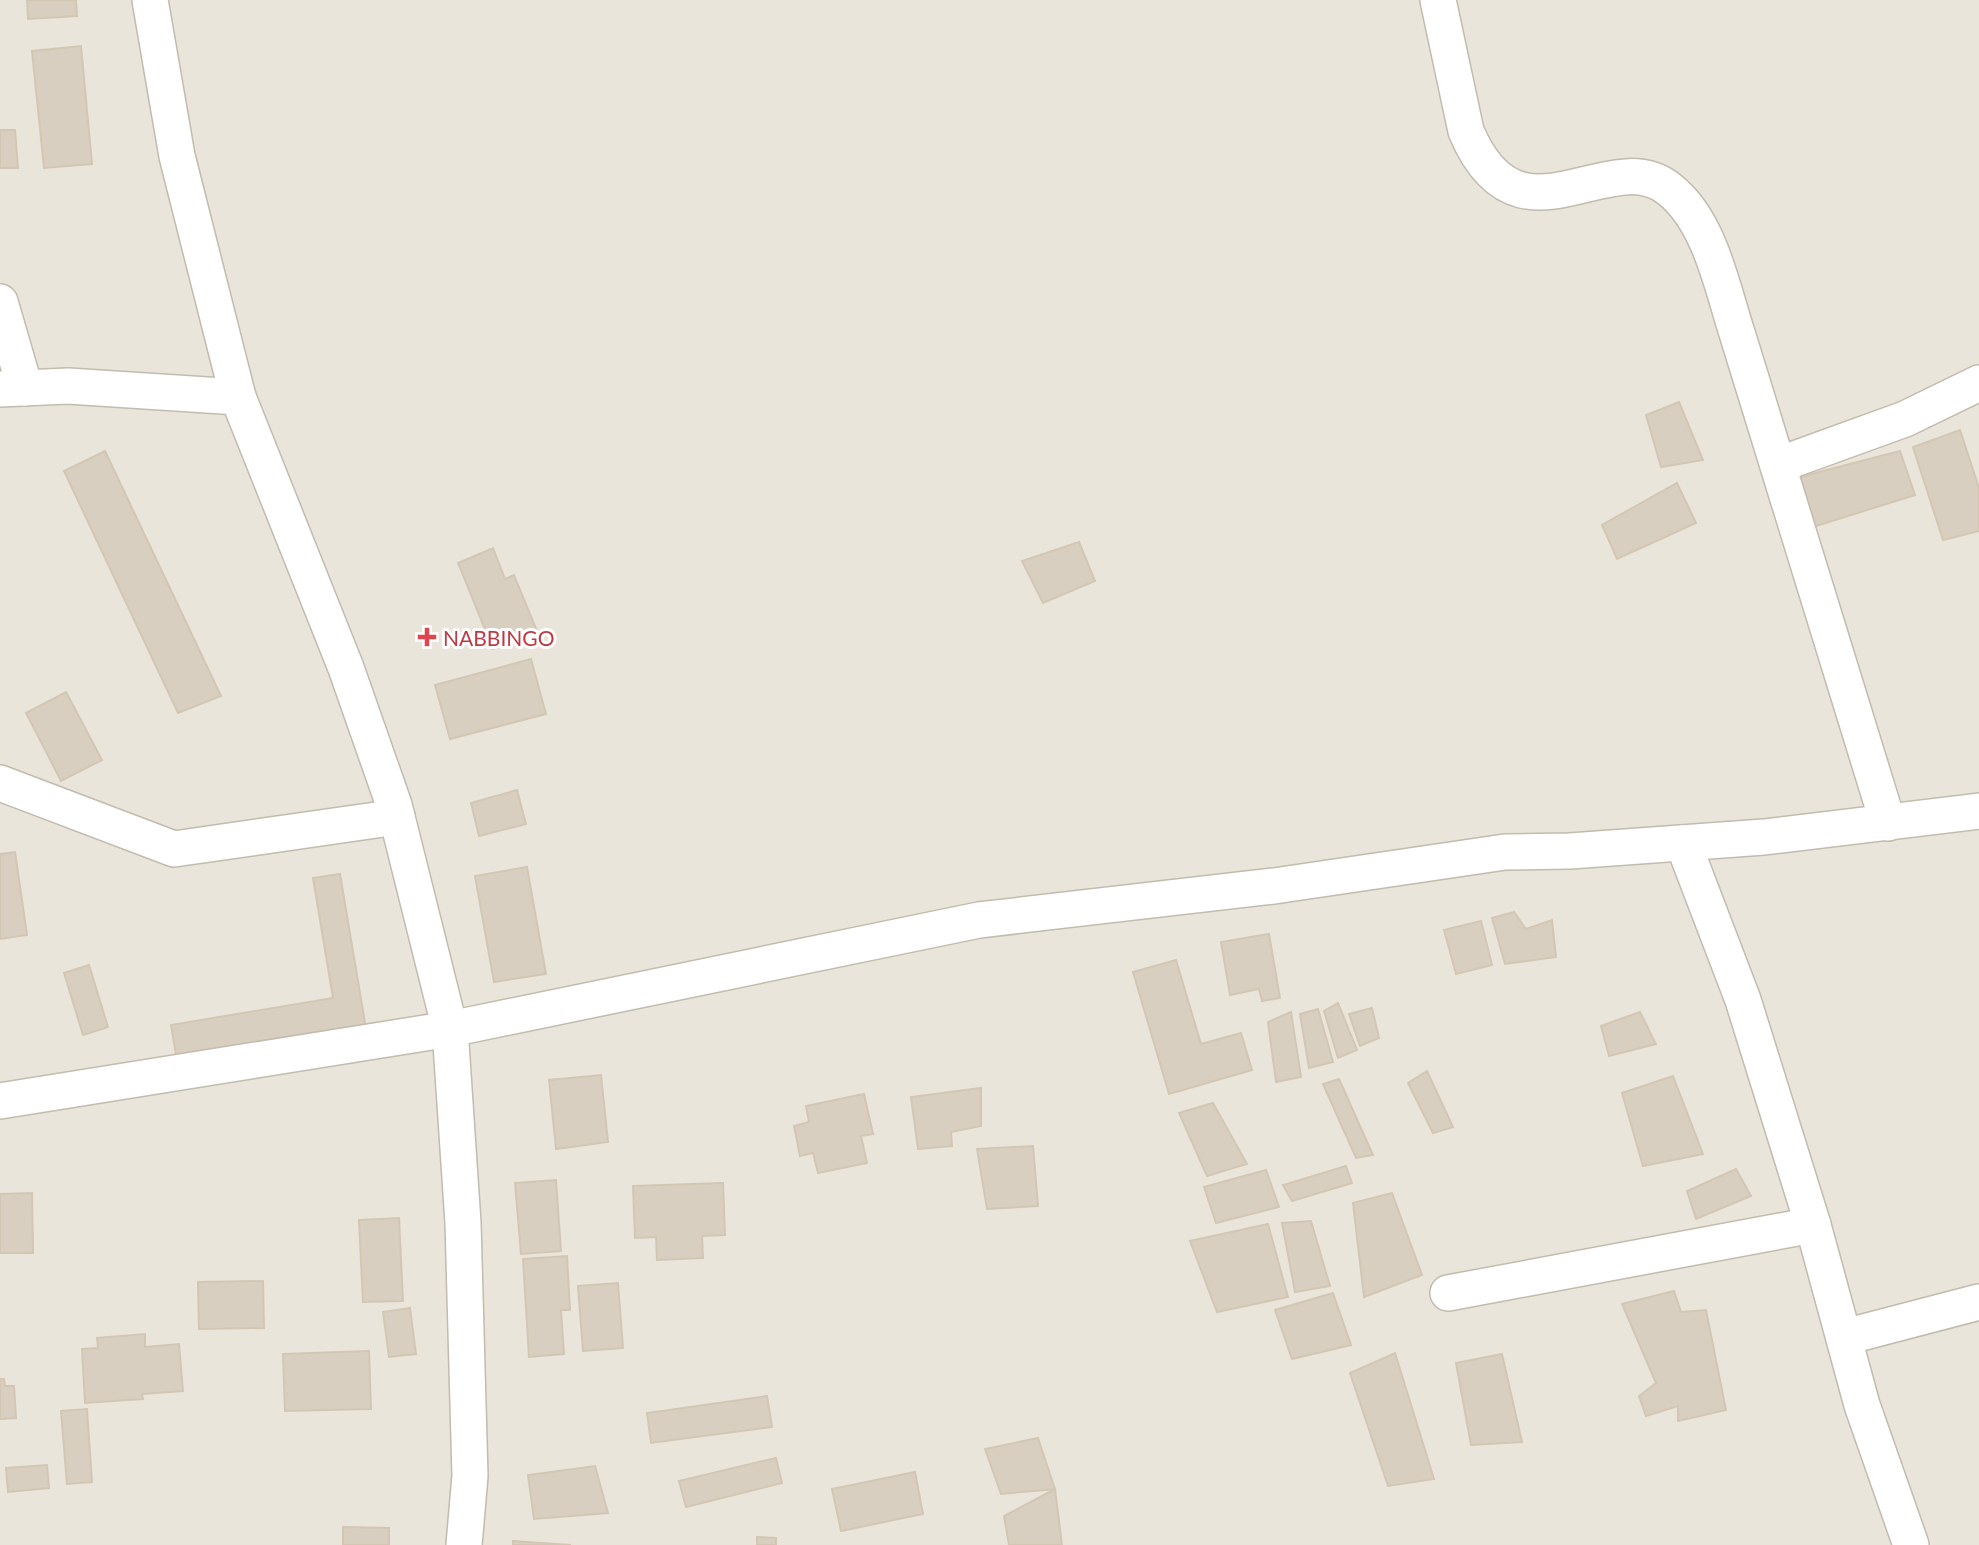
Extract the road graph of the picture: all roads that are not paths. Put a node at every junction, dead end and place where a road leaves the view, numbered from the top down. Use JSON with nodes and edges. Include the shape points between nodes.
{"nodes":[{"id":1,"x":150,"y":0,"type":"edge"},
{"id":2,"x":1438,"y":0,"type":"edge"},
{"id":3,"x":0,"y":302,"type":"edge"},
{"id":4,"x":1979,"y":383,"type":"edge"},
{"id":5,"x":13,"y":389,"type":"edge"},
{"id":6,"x":238,"y":397,"type":"junction"},
{"id":7,"x":1778,"y":465,"type":"junction"},
{"id":8,"x":0,"y":783,"type":"edge"},
{"id":9,"x":1979,"y":811,"type":"edge"},
{"id":10,"x":397,"y":817,"type":"junction"},
{"id":11,"x":1888,"y":823,"type":"junction"},
{"id":12,"x":1683,"y":843,"type":"junction"},
{"id":13,"x":450,"y":1029,"type":"junction"},
{"id":14,"x":0,"y":1101,"type":"edge"},
{"id":15,"x":1813,"y":1225,"type":"junction"},
{"id":16,"x":1448,"y":1293,"type":"dead end"},
{"id":17,"x":1979,"y":1302,"type":"edge"},
{"id":18,"x":1844,"y":1336,"type":"junction"},
{"id":19,"x":464,"y":1545,"type":"edge"},
{"id":20,"x":1911,"y":1545,"type":"edge"}],
"edges":[{"from":1,"to":6,"type":"street","via":[[177,156]]},
{"from":2,"to":7,"type":"street","via":[[1466,131],[1489,170],[1503,183],[1524,191],[1649,178],[1671,190],[1697,223],[1712,255]]},
{"from":3,"to":5,"type":"street"},
{"from":4,"to":7,"type":"street","via":[[1905,419]]},
{"from":5,"to":6,"type":"street","via":[[68,386]]},
{"from":6,"to":10,"type":"street","via":[[346,668]]},
{"from":7,"to":11,"type":"street"},
{"from":8,"to":10,"type":"street","via":[[174,849]]},
{"from":9,"to":11,"type":"street"},
{"from":10,"to":13,"type":"street"},
{"from":11,"to":12,"type":"street"},
{"from":12,"to":13,"type":"street","via":[[1505,852],[1274,886],[979,920]]},
{"from":12,"to":15,"type":"street","via":[[1744,1000]]},
{"from":13,"to":14,"type":"street"},
{"from":13,"to":19,"type":"street","via":[[463,1223],[470,1476]]},
{"from":15,"to":16,"type":"street"},
{"from":15,"to":18,"type":"street"},
{"from":17,"to":18,"type":"street"},
{"from":18,"to":20,"type":"street","via":[[1862,1405]]}]}
